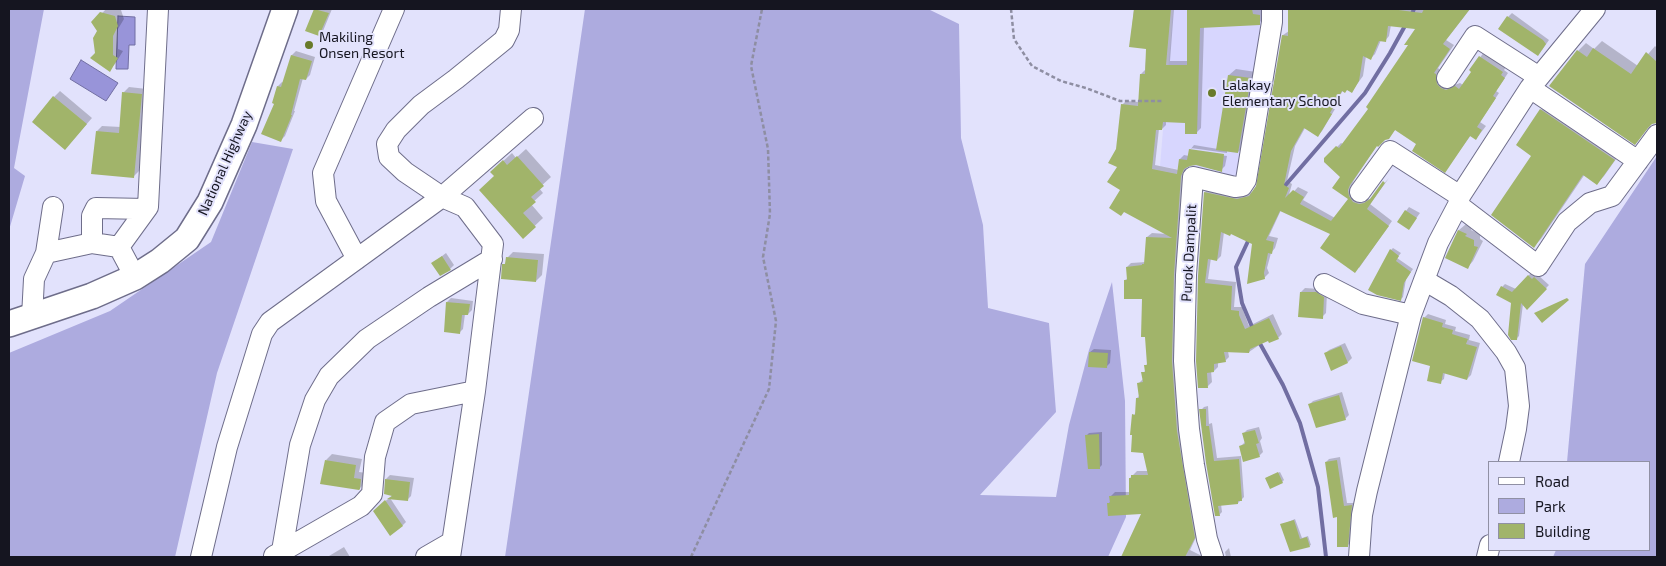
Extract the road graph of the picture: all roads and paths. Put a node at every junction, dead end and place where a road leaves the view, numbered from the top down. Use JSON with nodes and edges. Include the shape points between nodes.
{"nodes":[{"id":1,"x":158,"y":9,"type":"edge"},
{"id":2,"x":285,"y":9,"type":"edge"},
{"id":3,"x":394,"y":9,"type":"edge"},
{"id":4,"x":511,"y":9,"type":"edge"},
{"id":5,"x":762,"y":9,"type":"edge"},
{"id":6,"x":1011,"y":9,"type":"edge"},
{"id":7,"x":1272,"y":9,"type":"edge"},
{"id":8,"x":1595,"y":9,"type":"edge"},
{"id":9,"x":1447,"y":78,"type":"dead end"},
{"id":10,"x":1534,"y":82,"type":"junction"},
{"id":11,"x":1163,"y":101,"type":"dead end"},
{"id":12,"x":533,"y":118,"type":"dead end"},
{"id":13,"x":1657,"y":135,"type":"edge"},
{"id":14,"x":1638,"y":161,"type":"junction"},
{"id":15,"x":1360,"y":192,"type":"dead end"},
{"id":16,"x":442,"y":197,"type":"junction"},
{"id":17,"x":1459,"y":200,"type":"junction"},
{"id":18,"x":53,"y":207,"type":"dead end"},
{"id":19,"x":146,"y":209,"type":"junction"},
{"id":20,"x":92,"y":243,"type":"junction"},
{"id":21,"x":119,"y":247,"type":"junction"},
{"id":22,"x":46,"y":253,"type":"junction"},
{"id":23,"x":357,"y":259,"type":"junction"},
{"id":24,"x":492,"y":259,"type":"junction"},
{"id":25,"x":135,"y":277,"type":"junction"},
{"id":26,"x":1424,"y":280,"type":"junction"},
{"id":27,"x":1324,"y":284,"type":"dead end"},
{"id":28,"x":1411,"y":315,"type":"junction"},
{"id":29,"x":32,"y":317,"type":"junction"},
{"id":30,"x":9,"y":324,"type":"edge"},
{"id":31,"x":475,"y":391,"type":"junction"},
{"id":32,"x":1509,"y":461,"type":"edge"},
{"id":33,"x":451,"y":550,"type":"edge"},
{"id":34,"x":277,"y":554,"type":"edge"},
{"id":35,"x":201,"y":557,"type":"edge"},
{"id":36,"x":426,"y":557,"type":"edge"},
{"id":37,"x":691,"y":557,"type":"edge"},
{"id":38,"x":1213,"y":557,"type":"edge"},
{"id":39,"x":1359,"y":557,"type":"edge"}],
"edges":[{"from":1,"to":19,"type":"street","via":[[150,194]]},
{"from":2,"to":25,"type":"main road","name":"National Highway","via":[[244,125],[210,202],[187,240]]},
{"from":3,"to":23,"type":"street","via":[[323,173],[326,201]]},
{"from":4,"to":16,"type":"street","via":[[509,30],[504,40],[421,104],[387,144],[389,158]]},
{"from":5,"to":37,"type":"path","via":[[751,66],[768,149],[770,214],[764,257],[776,321],[769,389]]},
{"from":6,"to":11,"type":"path","via":[[1014,39],[1032,66],[1060,82],[1120,101]]},
{"from":7,"to":38,"type":"street","name":"Purok Dampalit","via":[[1246,180],[1242,186],[1235,187],[1193,177],[1184,361],[1194,465]]},
{"from":8,"to":10,"type":"street"},
{"from":9,"to":10,"type":"street","via":[[1476,36]]},
{"from":10,"to":14,"type":"street"},
{"from":10,"to":17,"type":"street"},
{"from":12,"to":16,"type":"street"},
{"from":13,"to":14,"type":"street"},
{"from":14,"to":17,"type":"street","via":[[1612,196],[1590,203],[1567,222],[1538,266]]},
{"from":15,"to":17,"type":"street","via":[[1390,151]]},
{"from":16,"to":23,"type":"street"},
{"from":16,"to":24,"type":"street","via":[[464,207],[493,244]]},
{"from":17,"to":26,"type":"street"},
{"from":18,"to":22,"type":"street"},
{"from":19,"to":20,"type":"street","via":[[96,208],[92,216]]},
{"from":19,"to":21,"type":"street"},
{"from":20,"to":21,"type":"street"},
{"from":20,"to":22,"type":"street"},
{"from":21,"to":25,"type":"street"},
{"from":22,"to":29,"type":"street","via":[[34,279]]},
{"from":23,"to":35,"type":"street","via":[[270,322],[262,334],[228,447]]},
{"from":24,"to":31,"type":"street"},
{"from":24,"to":34,"type":"street","via":[[367,339],[329,376],[315,400],[300,445]]},
{"from":25,"to":29,"type":"main road","name":"National Highway"},
{"from":26,"to":28,"type":"street"},
{"from":26,"to":32,"type":"street","via":[[1480,319],[1515,368],[1519,406]]},
{"from":27,"to":28,"type":"street","via":[[1363,304]]},
{"from":28,"to":39,"type":"street","via":[[1367,491]]},
{"from":29,"to":30,"type":"main road","name":"National Highway"},
{"from":31,"to":33,"type":"street"},
{"from":31,"to":34,"type":"street","via":[[411,404],[385,422],[375,457],[372,494],[361,506]]},
{"from":33,"to":36,"type":"street"}]}
